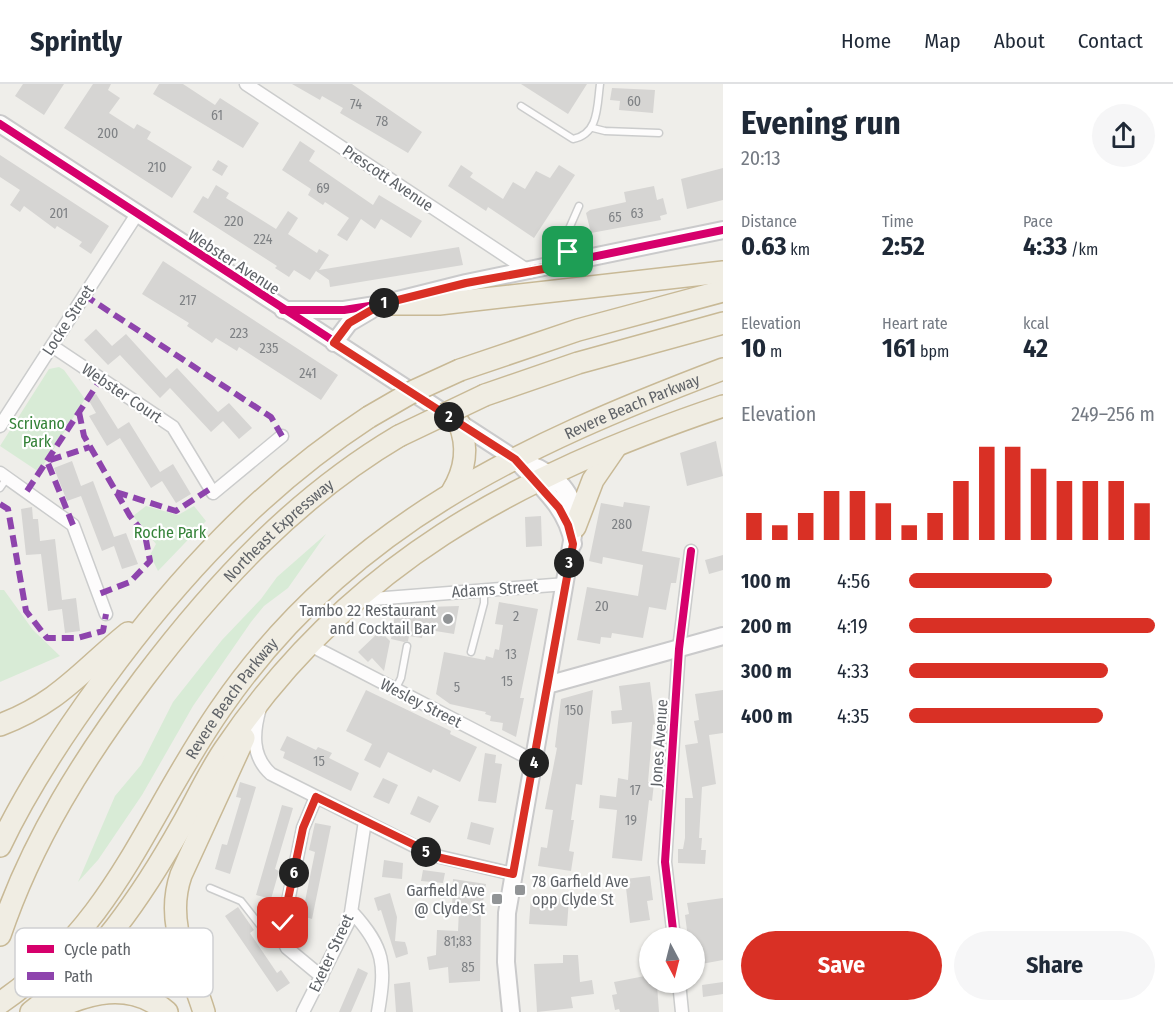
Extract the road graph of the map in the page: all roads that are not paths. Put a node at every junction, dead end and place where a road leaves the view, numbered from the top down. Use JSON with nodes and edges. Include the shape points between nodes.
{"nodes":[{"id":1,"x":246,"y":84,"type":"edge"},
{"id":2,"x":600,"y":84,"type":"edge"},
{"id":3,"x":521,"y":106,"type":"dead end"},
{"id":4,"x":0,"y":124,"type":"edge"},
{"id":5,"x":592,"y":128,"type":"junction"},
{"id":6,"x":659,"y":133,"type":"dead end"},
{"id":7,"x":579,"y":206,"type":"dead end"},
{"id":8,"x":137,"y":214,"type":"junction"},
{"id":9,"x":723,"y":230,"type":"edge"},
{"id":10,"x":571,"y":264,"type":"junction"},
{"id":11,"x":530,"y":272,"type":"junction"},
{"id":12,"x":723,"y":272,"type":"edge"},
{"id":13,"x":723,"y":291,"type":"edge"},
{"id":14,"x":382,"y":304,"type":"junction"},
{"id":15,"x":283,"y":310,"type":"junction"},
{"id":16,"x":723,"y":323,"type":"edge"},
{"id":17,"x":334,"y":343,"type":"junction"},
{"id":18,"x":52,"y":346,"type":"junction"},
{"id":19,"x":723,"y":369,"type":"edge"},
{"id":20,"x":723,"y":406,"type":"edge"},
{"id":21,"x":459,"y":423,"type":"junction"},
{"id":22,"x":0,"y":426,"type":"edge"},
{"id":23,"x":282,"y":436,"type":"dead end"},
{"id":24,"x":616,"y":446,"type":"junction"},
{"id":25,"x":515,"y":459,"type":"junction"},
{"id":26,"x":543,"y":478,"type":"junction"},
{"id":27,"x":2,"y":480,"type":"edge"},
{"id":28,"x":452,"y":492,"type":"junction"},
{"id":29,"x":574,"y":536,"type":"junction"},
{"id":30,"x":691,"y":551,"type":"dead end"},
{"id":31,"x":566,"y":585,"type":"junction"},
{"id":32,"x":484,"y":590,"type":"junction"},
{"id":33,"x":352,"y":601,"type":"junction"},
{"id":34,"x":157,"y":610,"type":"junction"},
{"id":35,"x":106,"y":614,"type":"dead end"},
{"id":36,"x":723,"y":636,"type":"edge"},
{"id":37,"x":308,"y":644,"type":"junction"},
{"id":38,"x":407,"y":646,"type":"dead end"},
{"id":39,"x":679,"y":649,"type":"junction"},
{"id":40,"x":471,"y":652,"type":"dead end"},
{"id":41,"x":547,"y":685,"type":"junction"},
{"id":42,"x":395,"y":690,"type":"junction"},
{"id":43,"x":263,"y":699,"type":"junction"},
{"id":44,"x":0,"y":725,"type":"edge"},
{"id":45,"x":534,"y":761,"type":"junction"},
{"id":46,"x":316,"y":797,"type":"junction"},
{"id":47,"x":365,"y":821,"type":"junction"},
{"id":48,"x":0,"y":846,"type":"edge"},
{"id":49,"x":513,"y":874,"type":"junction"},
{"id":50,"x":210,"y":888,"type":"dead end"},
{"id":51,"x":352,"y":912,"type":"junction"},
{"id":52,"x":673,"y":927,"type":"edge"},
{"id":53,"x":82,"y":928,"type":"edge"},
{"id":54,"x":115,"y":928,"type":"edge"},
{"id":55,"x":176,"y":928,"type":"edge"},
{"id":56,"x":281,"y":932,"type":"junction"},
{"id":57,"x":0,"y":934,"type":"edge"},
{"id":58,"x":322,"y":977,"type":"junction"},
{"id":59,"x":15,"y":991,"type":"edge"},
{"id":60,"x":680,"y":993,"type":"edge"},
{"id":61,"x":49,"y":997,"type":"edge"},
{"id":62,"x":83,"y":997,"type":"edge"},
{"id":63,"x":144,"y":997,"type":"edge"},
{"id":64,"x":199,"y":997,"type":"edge"},
{"id":65,"x":0,"y":1003,"type":"edge"},
{"id":66,"x":31,"y":1012,"type":"edge"},
{"id":67,"x":47,"y":1012,"type":"edge"},
{"id":68,"x":167,"y":1012,"type":"edge"},
{"id":69,"x":204,"y":1012,"type":"edge"},
{"id":70,"x":303,"y":1012,"type":"edge"},
{"id":71,"x":378,"y":1012,"type":"edge"},
{"id":72,"x":511,"y":1012,"type":"edge"},
{"id":73,"x":682,"y":1012,"type":"edge"}],
"edges":[{"from":1,"to":11,"type":"street","name":"Prescott Avenue"},
{"from":2,"to":5,"type":"lane"},
{"from":3,"to":5,"type":"lane","via":[[573,139],[585,137]]},
{"from":4,"to":8,"type":"street","name":"Webster Avenue"},
{"from":5,"to":6,"type":"lane"},
{"from":7,"to":10,"type":"lane","via":[[565,238]]},
{"from":8,"to":15,"type":"street","name":"Webster Avenue"},
{"from":8,"to":18,"type":"street","name":"Locke Street"},
{"from":9,"to":10,"type":"street"},
{"from":10,"to":11,"type":"street"},
{"from":11,"to":14,"type":"street"},
{"from":12,"to":14,"type":"highway","via":[[439,304]]},
{"from":13,"to":34,"type":"highway","name":"Northeast Expressway","bridge":true,"via":[[578,330],[460,370],[414,391],[307,460],[261,498]]},
{"from":14,"to":15,"type":"street","via":[[344,310]]},
{"from":14,"to":17,"type":"street","via":[[349,323]]},
{"from":15,"to":17,"type":"street","name":"Webster Avenue"},
{"from":16,"to":57,"type":"highway","name":"Northeast Expressway","bridge":true,"via":[[586,360],[485,395],[399,436],[338,476],[286,518],[180,632],[118,712],[75,775],[29,861]]},
{"from":17,"to":21,"type":"street","name":"Webster Avenue"},
{"from":18,"to":22,"type":"street","name":"Locke Street"},
{"from":18,"to":23,"type":"street","name":"Webster Court","via":[[173,427],[213,493]]},
{"from":19,"to":25,"type":"highway","name":"Revere Beach Parkway"},
{"from":20,"to":24,"type":"highway","name":"Revere Beach Parkway"},
{"from":21,"to":25,"type":"street","name":"Webster Avenue"},
{"from":21,"to":28,"type":"highway","via":[[464,464]]},
{"from":24,"to":26,"type":"highway","name":"Revere Beach Parkway"},
{"from":24,"to":29,"type":"highway","via":[[596,474]]},
{"from":25,"to":26,"type":"street","name":"Webster Avenue"},
{"from":25,"to":28,"type":"highway","name":"Revere Beach Parkway"},
{"from":26,"to":29,"type":"street","name":"Webster Avenue","via":[[571,498]]},
{"from":26,"to":33,"type":"highway","name":"Revere Beach Parkway","via":[[428,543]]},
{"from":27,"to":35,"type":"street","via":[[73,525]]},
{"from":28,"to":53,"type":"highway","name":"Revere Beach Parkway","via":[[353,562],[265,650],[206,730],[106,900]]},
{"from":29,"to":31,"type":"street","name":"Webster Avenue"},
{"from":30,"to":39,"type":"street","name":"Jones Avenue"},
{"from":31,"to":32,"type":"street","name":"Adams Street"},
{"from":31,"to":41,"type":"street","name":"Webster Avenue"},
{"from":32,"to":33,"type":"street","name":"Adams Street"},
{"from":32,"to":40,"type":"lane"},
{"from":33,"to":37,"type":"highway","name":"Revere Beach Parkway"},
{"from":34,"to":44,"type":"highway","via":[[64,691],[33,711]]},
{"from":34,"to":48,"type":"highway","name":"Northeast Expressway","via":[[58,744]]},
{"from":36,"to":39,"type":"street"},
{"from":37,"to":42,"type":"street","name":"Wesley Street"},
{"from":37,"to":43,"type":"highway","name":"Revere Beach Parkway"},
{"from":38,"to":42,"type":"lane"},
{"from":39,"to":41,"type":"street"},
{"from":39,"to":52,"type":"street","name":"Jones Avenue","via":[[665,862]]},
{"from":41,"to":45,"type":"street","name":"Webster Avenue"},
{"from":42,"to":45,"type":"street","name":"Wesley Street"},
{"from":43,"to":46,"type":"street","via":[[255,738],[260,762],[277,777]]},
{"from":43,"to":54,"type":"highway","name":"Revere Beach Parkway","via":[[217,760],[159,864]]},
{"from":43,"to":55,"type":"highway","via":[[181,875],[175,895]]},
{"from":45,"to":49,"type":"street","name":"Webster Avenue"},
{"from":46,"to":47,"type":"street"},
{"from":46,"to":56,"type":"street","via":[[303,828]]},
{"from":47,"to":49,"type":"street","via":[[441,858]]},
{"from":47,"to":51,"type":"street","name":"Exeter Street"},
{"from":49,"to":72,"type":"street","name":"Webster Avenue","via":[[506,962]]},
{"from":50,"to":56,"type":"lane","via":[[244,903],[263,928]]},
{"from":51,"to":58,"type":"street","name":"Exeter Street"},
{"from":51,"to":71,"type":"street","via":[[371,934],[381,955],[384,969]]},
{"from":56,"to":58,"type":"street","via":[[287,948]]},
{"from":58,"to":70,"type":"street","name":"Exeter Street"},
{"from":59,"to":65,"type":"highway","name":"Revere Beach Parkway"},
{"from":60,"to":73,"type":"street"},
{"from":61,"to":66,"type":"highway","name":"Revere Beach Parkway"},
{"from":62,"to":67,"type":"highway"},
{"from":63,"to":68,"type":"highway"},
{"from":64,"to":69,"type":"highway"}]}
